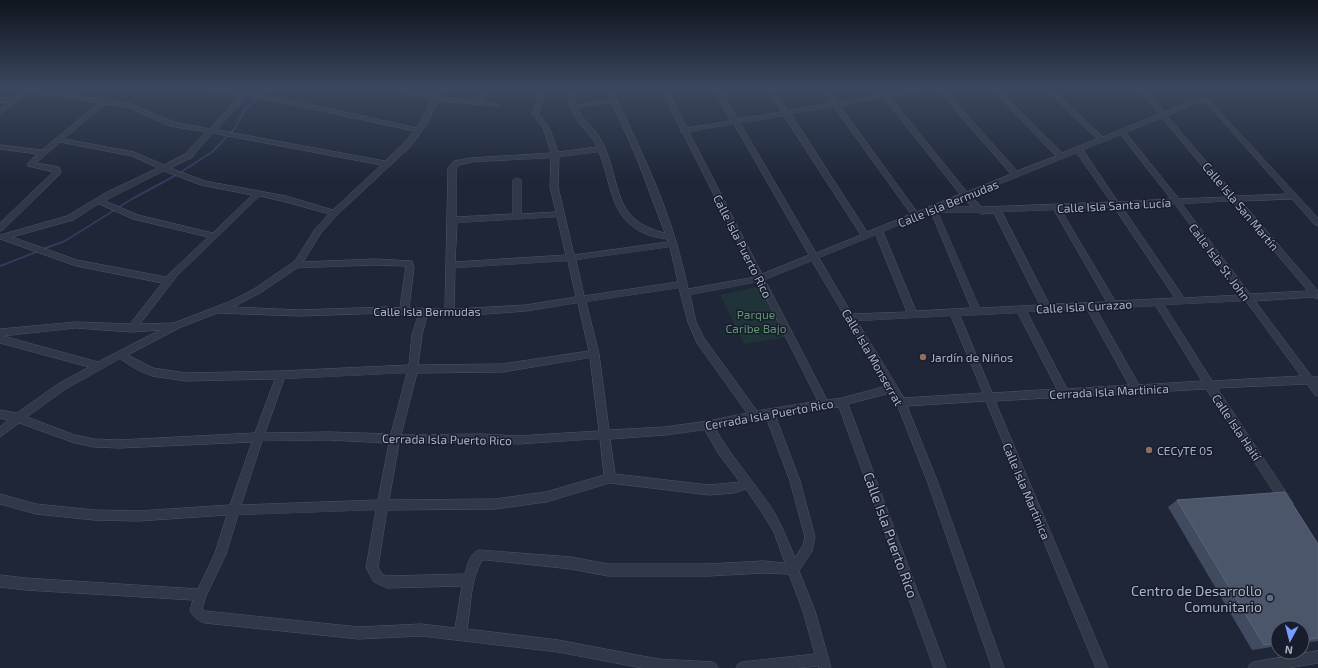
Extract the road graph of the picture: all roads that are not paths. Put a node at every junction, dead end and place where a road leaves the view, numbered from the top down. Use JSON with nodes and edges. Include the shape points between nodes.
{"nodes":[{"id":1,"x":84,"y":119,"type":"edge"},
{"id":2,"x":161,"y":119,"type":"edge"},
{"id":3,"x":224,"y":119,"type":"edge"},
{"id":4,"x":369,"y":119,"type":"edge"},
{"id":5,"x":426,"y":119,"type":"edge"},
{"id":6,"x":539,"y":119,"type":"edge"},
{"id":7,"x":579,"y":119,"type":"edge"},
{"id":8,"x":623,"y":119,"type":"edge"},
{"id":9,"x":678,"y":119,"type":"edge"},
{"id":10,"x":733,"y":119,"type":"edge"},
{"id":11,"x":751,"y":119,"type":"edge"},
{"id":12,"x":790,"y":119,"type":"edge"},
{"id":13,"x":847,"y":119,"type":"edge"},
{"id":14,"x":904,"y":119,"type":"edge"},
{"id":15,"x":967,"y":119,"type":"edge"},
{"id":16,"x":1024,"y":119,"type":"edge"},
{"id":17,"x":1080,"y":119,"type":"edge"},
{"id":18,"x":1154,"y":119,"type":"edge"},
{"id":19,"x":1168,"y":119,"type":"edge"},
{"id":20,"x":1224,"y":119,"type":"edge"},
{"id":21,"x":735,"y":122,"type":"junction"},
{"id":22,"x":419,"y":130,"type":"junction"},
{"id":23,"x":213,"y":131,"type":"junction"},
{"id":24,"x":684,"y":131,"type":"junction"},
{"id":25,"x":1122,"y":132,"type":"junction"},
{"id":26,"x":59,"y":140,"type":"junction"},
{"id":27,"x":1102,"y":140,"type":"junction"},
{"id":28,"x":0,"y":147,"type":"edge"},
{"id":29,"x":601,"y":148,"type":"junction"},
{"id":30,"x":1079,"y":150,"type":"junction"},
{"id":31,"x":43,"y":152,"type":"junction"},
{"id":32,"x":556,"y":155,"type":"junction"},
{"id":33,"x":1062,"y":157,"type":"junction"},
{"id":34,"x":387,"y":164,"type":"junction"},
{"id":35,"x":163,"y":168,"type":"junction"},
{"id":36,"x":1016,"y":175,"type":"junction"},
{"id":37,"x":517,"y":180,"type":"dead end"},
{"id":38,"x":259,"y":193,"type":"junction"},
{"id":39,"x":965,"y":195,"type":"junction"},
{"id":40,"x":1294,"y":196,"type":"junction"},
{"id":41,"x":1236,"y":199,"type":"junction"},
{"id":42,"x":98,"y":201,"type":"junction"},
{"id":43,"x":1175,"y":202,"type":"junction"},
{"id":44,"x":1118,"y":205,"type":"junction"},
{"id":45,"x":1056,"y":207,"type":"junction"},
{"id":46,"x":933,"y":209,"type":"junction"},
{"id":47,"x":997,"y":210,"type":"junction"},
{"id":48,"x":981,"y":211,"type":"junction"},
{"id":49,"x":334,"y":212,"type":"junction"},
{"id":50,"x":561,"y":214,"type":"junction"},
{"id":51,"x":916,"y":216,"type":"junction"},
{"id":52,"x":517,"y":217,"type":"junction"},
{"id":53,"x":1318,"y":222,"type":"edge"},
{"id":54,"x":452,"y":223,"type":"junction"},
{"id":55,"x":0,"y":228,"type":"edge"},
{"id":56,"x":878,"y":230,"type":"junction"},
{"id":57,"x":865,"y":235,"type":"junction"},
{"id":58,"x":1,"y":236,"type":"edge"},
{"id":59,"x":215,"y":236,"type":"junction"},
{"id":60,"x":671,"y":240,"type":"junction"},
{"id":61,"x":814,"y":256,"type":"junction"},
{"id":62,"x":572,"y":258,"type":"junction"},
{"id":63,"x":294,"y":265,"type":"junction"},
{"id":64,"x":452,"y":265,"type":"junction"},
{"id":65,"x":759,"y":279,"type":"junction"},
{"id":66,"x":169,"y":281,"type":"junction"},
{"id":67,"x":684,"y":288,"type":"junction"},
{"id":68,"x":1317,"y":295,"type":"edge"},
{"id":69,"x":1247,"y":298,"type":"junction"},
{"id":70,"x":581,"y":300,"type":"junction"},
{"id":71,"x":1182,"y":301,"type":"junction"},
{"id":72,"x":1158,"y":302,"type":"junction"},
{"id":73,"x":1113,"y":305,"type":"junction"},
{"id":74,"x":1090,"y":306,"type":"junction"},
{"id":75,"x":1046,"y":308,"type":"junction"},
{"id":76,"x":217,"y":310,"type":"junction"},
{"id":77,"x":1021,"y":310,"type":"junction"},
{"id":78,"x":404,"y":311,"type":"junction"},
{"id":79,"x":977,"y":312,"type":"junction"},
{"id":80,"x":423,"y":313,"type":"junction"},
{"id":81,"x":449,"y":313,"type":"junction"},
{"id":82,"x":954,"y":313,"type":"junction"},
{"id":83,"x":913,"y":315,"type":"junction"},
{"id":84,"x":850,"y":318,"type":"junction"},
{"id":85,"x":176,"y":326,"type":"junction"},
{"id":86,"x":132,"y":328,"type":"junction"},
{"id":87,"x":0,"y":333,"type":"edge"},
{"id":88,"x":0,"y":339,"type":"edge"},
{"id":89,"x":594,"y":354,"type":"junction"},
{"id":90,"x":121,"y":355,"type":"junction"},
{"id":91,"x":100,"y":366,"type":"junction"},
{"id":92,"x":413,"y":368,"type":"junction"},
{"id":93,"x":281,"y":376,"type":"junction"},
{"id":94,"x":1314,"y":380,"type":"edge"},
{"id":95,"x":1209,"y":385,"type":"junction"},
{"id":96,"x":894,"y":388,"type":"junction"},
{"id":97,"x":1136,"y":390,"type":"junction"},
{"id":98,"x":1318,"y":392,"type":"edge"},
{"id":99,"x":1064,"y":394,"type":"junction"},
{"id":100,"x":987,"y":396,"type":"junction"},
{"id":101,"x":842,"y":402,"type":"junction"},
{"id":102,"x":901,"y":402,"type":"junction"},
{"id":103,"x":824,"y":404,"type":"junction"},
{"id":104,"x":769,"y":412,"type":"junction"},
{"id":105,"x":0,"y":414,"type":"edge"},
{"id":106,"x":755,"y":416,"type":"junction"},
{"id":107,"x":18,"y":418,"type":"junction"},
{"id":108,"x":708,"y":425,"type":"junction"},
{"id":109,"x":0,"y":433,"type":"edge"},
{"id":110,"x":604,"y":434,"type":"junction"},
{"id":111,"x":259,"y":437,"type":"junction"},
{"id":112,"x":395,"y":439,"type":"junction"},
{"id":113,"x":610,"y":478,"type":"junction"},
{"id":114,"x":748,"y":484,"type":"junction"},
{"id":115,"x":0,"y":499,"type":"edge"},
{"id":116,"x":382,"y":505,"type":"junction"},
{"id":117,"x":234,"y":510,"type":"junction"},
{"id":118,"x":1294,"y":513,"type":"edge"},
{"id":119,"x":794,"y":569,"type":"junction"},
{"id":120,"x":469,"y":580,"type":"junction"},
{"id":121,"x":0,"y":581,"type":"edge"},
{"id":122,"x":201,"y":595,"type":"junction"},
{"id":123,"x":460,"y":635,"type":"junction"},
{"id":124,"x":1318,"y":657,"type":"edge"},
{"id":125,"x":824,"y":664,"type":"edge"},
{"id":126,"x":1277,"y":666,"type":"edge"},
{"id":127,"x":712,"y":668,"type":"edge"},
{"id":128,"x":742,"y":668,"type":"edge"},
{"id":129,"x":940,"y":668,"type":"edge"},
{"id":130,"x":998,"y":668,"type":"edge"},
{"id":131,"x":1102,"y":668,"type":"edge"},
{"id":132,"x":1254,"y":668,"type":"edge"}],
"edges":[{"from":1,"to":26,"type":"street"},
{"from":2,"to":23,"type":"street","via":[[172,124]]},
{"from":3,"to":23,"type":"street"},
{"from":4,"to":22,"type":"street"},
{"from":5,"to":22,"type":"street"},
{"from":6,"to":32,"type":"street","via":[[546,127]]},
{"from":7,"to":29,"type":"street","via":[[597,139]]},
{"from":8,"to":60,"type":"street","via":[[640,156]]},
{"from":9,"to":24,"type":"street","name":"Calle Isla Puerto Rico"},
{"from":10,"to":21,"type":"street","name":"Calle Isla Monserrat"},
{"from":11,"to":21,"type":"street"},
{"from":12,"to":57,"type":"street"},
{"from":13,"to":51,"type":"street"},
{"from":14,"to":39,"type":"street"},
{"from":15,"to":36,"type":"street"},
{"from":16,"to":33,"type":"street"},
{"from":17,"to":27,"type":"street"},
{"from":18,"to":25,"type":"street","name":"Calle Isla Bermudas"},
{"from":19,"to":41,"type":"street","name":"Calle Isla San Martín"},
{"from":20,"to":40,"type":"street","name":"Calle Isla Bermudas"},
{"from":21,"to":24,"type":"street"},
{"from":21,"to":61,"type":"street","name":"Calle Isla Monserrat"},
{"from":22,"to":34,"type":"street"},
{"from":23,"to":34,"type":"street"},
{"from":23,"to":35,"type":"street","via":[[188,156]]},
{"from":24,"to":65,"type":"street","name":"Calle Isla Puerto Rico"},
{"from":25,"to":27,"type":"street","name":"Calle Isla Bermudas"},
{"from":25,"to":43,"type":"street","name":"Calle Isla St. John"},
{"from":26,"to":31,"type":"street"},
{"from":26,"to":35,"type":"street","via":[[134,154]]},
{"from":27,"to":30,"type":"street","name":"Calle Isla Bermudas"},
{"from":28,"to":31,"type":"street"},
{"from":29,"to":32,"type":"street"},
{"from":29,"to":60,"type":"street","via":[[618,204],[626,217],[649,233]]},
{"from":30,"to":33,"type":"street","name":"Calle Isla Bermudas"},
{"from":30,"to":44,"type":"street"},
{"from":31,"to":55,"type":"street","via":[[32,164],[56,169],[57,172]]},
{"from":32,"to":50,"type":"street","via":[[554,187]]},
{"from":32,"to":54,"type":"street","via":[[457,163],[452,168]]},
{"from":33,"to":36,"type":"street","name":"Calle Isla Bermudas"},
{"from":34,"to":49,"type":"street"},
{"from":35,"to":38,"type":"street","via":[[204,183]]},
{"from":35,"to":42,"type":"street"},
{"from":36,"to":39,"type":"street","name":"Calle Isla Bermudas"},
{"from":37,"to":52,"type":"street"},
{"from":38,"to":49,"type":"street"},
{"from":38,"to":59,"type":"street"},
{"from":39,"to":46,"type":"street","name":"Calle Isla Bermudas"},
{"from":39,"to":48,"type":"street"},
{"from":40,"to":41,"type":"street","name":"Calle Isla Santa Lucía"},
{"from":40,"to":53,"type":"street"},
{"from":41,"to":43,"type":"street","name":"Calle Isla Santa Lucía"},
{"from":41,"to":68,"type":"street","name":"Calle Isla San Martín"},
{"from":42,"to":58,"type":"street","via":[[70,218]]},
{"from":42,"to":59,"type":"street","via":[[136,217]]},
{"from":43,"to":44,"type":"street","name":"Calle Isla Santa Lucía"},
{"from":43,"to":69,"type":"street","name":"Calle Isla St. John"},
{"from":44,"to":45,"type":"street","name":"Calle Isla Santa Lucía"},
{"from":44,"to":71,"type":"street"},
{"from":45,"to":47,"type":"street","name":"Calle Isla Santa Lucía"},
{"from":45,"to":73,"type":"street"},
{"from":46,"to":48,"type":"street","name":"Calle Isla Santa Lucía"},
{"from":46,"to":51,"type":"street","name":"Calle Isla Bermudas"},
{"from":46,"to":79,"type":"street"},
{"from":47,"to":48,"type":"street","name":"Calle Isla Santa Lucía"},
{"from":47,"to":75,"type":"street"},
{"from":49,"to":63,"type":"street"},
{"from":50,"to":52,"type":"street"},
{"from":50,"to":62,"type":"street"},
{"from":51,"to":56,"type":"street","name":"Calle Isla Bermudas"},
{"from":52,"to":54,"type":"street","via":[[459,219]]},
{"from":54,"to":64,"type":"street"},
{"from":56,"to":57,"type":"street","name":"Calle Isla Bermudas"},
{"from":56,"to":83,"type":"street"},
{"from":57,"to":61,"type":"street","name":"Calle Isla Bermudas"},
{"from":58,"to":66,"type":"street","via":[[76,263]]},
{"from":59,"to":66,"type":"street"},
{"from":60,"to":62,"type":"street"},
{"from":60,"to":67,"type":"street"},
{"from":61,"to":65,"type":"street","name":"Calle Isla Bermudas"},
{"from":61,"to":84,"type":"street","name":"Calle Isla Monserrat"},
{"from":62,"to":64,"type":"street"},
{"from":62,"to":70,"type":"street"},
{"from":63,"to":76,"type":"street","via":[[257,291]]},
{"from":63,"to":78,"type":"street","via":[[409,263]]},
{"from":64,"to":81,"type":"street"},
{"from":65,"to":67,"type":"street","name":"Calle Isla Bermudas"},
{"from":65,"to":103,"type":"street","name":"Calle Isla Puerto Rico"},
{"from":66,"to":86,"type":"street"},
{"from":67,"to":70,"type":"street","name":"Calle Isla Bermudas"},
{"from":67,"to":106,"type":"street","via":[[692,322],[700,340]]},
{"from":68,"to":69,"type":"street","name":"Calle Isla Curazao"},
{"from":69,"to":71,"type":"street","name":"Calle Isla Curazao"},
{"from":69,"to":94,"type":"street","name":"Calle Isla St. John"},
{"from":70,"to":81,"type":"street","name":"Calle Isla Bermudas","via":[[526,308]]},
{"from":70,"to":89,"type":"street"},
{"from":71,"to":72,"type":"street","name":"Calle Isla Curazao"},
{"from":72,"to":73,"type":"street","name":"Calle Isla Curazao"},
{"from":72,"to":95,"type":"street","name":"Calle Isla Haití"},
{"from":73,"to":74,"type":"street","name":"Calle Isla Curazao"},
{"from":74,"to":75,"type":"street","name":"Calle Isla Curazao"},
{"from":74,"to":97,"type":"street"},
{"from":75,"to":77,"type":"street","name":"Calle Isla Curazao"},
{"from":76,"to":78,"type":"street","name":"Calle Isla Bermudas","via":[[299,313]]},
{"from":76,"to":85,"type":"street"},
{"from":77,"to":79,"type":"street","name":"Calle Isla Curazao"},
{"from":77,"to":99,"type":"street"},
{"from":78,"to":80,"type":"street","name":"Calle Isla Bermudas"},
{"from":79,"to":82,"type":"street","name":"Calle Isla Curazao"},
{"from":80,"to":81,"type":"street","name":"Calle Isla Bermudas"},
{"from":80,"to":92,"type":"street"},
{"from":82,"to":83,"type":"street","name":"Calle Isla Curazao"},
{"from":82,"to":100,"type":"street","name":"Calle Isla Martinica"},
{"from":83,"to":84,"type":"street","name":"Calle Isla Curazao"},
{"from":84,"to":96,"type":"street","name":"Calle Isla Monserrat"},
{"from":85,"to":86,"type":"street"},
{"from":85,"to":90,"type":"street"},
{"from":86,"to":87,"type":"street","via":[[76,325]]},
{"from":88,"to":91,"type":"street"},
{"from":89,"to":92,"type":"street","via":[[502,368]]},
{"from":89,"to":110,"type":"street"},
{"from":90,"to":91,"type":"street"},
{"from":90,"to":93,"type":"street","via":[[141,367],[186,377]]},
{"from":91,"to":107,"type":"street","via":[[61,387]]},
{"from":92,"to":93,"type":"street"},
{"from":92,"to":112,"type":"street"},
{"from":93,"to":111,"type":"street"},
{"from":94,"to":95,"type":"street","name":"Cerrada Isla Martinica"},
{"from":94,"to":98,"type":"street","name":"Calle Isla St. John"},
{"from":95,"to":97,"type":"street","name":"Cerrada Isla Martinica"},
{"from":95,"to":118,"type":"street","name":"Calle Isla Haití"},
{"from":96,"to":101,"type":"street","name":"Cerrada Isla Puerto Rico"},
{"from":96,"to":102,"type":"street","name":"Calle Isla Monserrat"},
{"from":97,"to":99,"type":"street","name":"Cerrada Isla Martinica"},
{"from":99,"to":100,"type":"street","name":"Cerrada Isla Martinica"},
{"from":100,"to":102,"type":"street","name":"Cerrada Isla Martinica"},
{"from":100,"to":131,"type":"street","name":"Calle Isla Martinica"},
{"from":101,"to":103,"type":"street","name":"Cerrada Isla Puerto Rico"},
{"from":101,"to":129,"type":"street","name":"Calle Isla Puerto Rico"},
{"from":102,"to":130,"type":"street","name":"Calle Isla Monserrat","via":[[933,483]]},
{"from":103,"to":104,"type":"street","name":"Cerrada Isla Puerto Rico"},
{"from":104,"to":106,"type":"street","name":"Cerrada Isla Puerto Rico"},
{"from":104,"to":119,"type":"street","via":[[795,481],[810,537],[808,547]]},
{"from":105,"to":107,"type":"street","name":"Cerrada Isla Puerto Rico"},
{"from":106,"to":108,"type":"street","name":"Cerrada Isla Puerto Rico"},
{"from":107,"to":109,"type":"street"},
{"from":107,"to":111,"type":"street","name":"Cerrada Isla Puerto Rico","via":[[75,439],[94,443]]},
{"from":108,"to":110,"type":"street","name":"Cerrada Isla Puerto Rico","via":[[665,431]]},
{"from":108,"to":114,"type":"street","via":[[722,450]]},
{"from":110,"to":112,"type":"street","name":"Cerrada Isla Puerto Rico","via":[[517,440]]},
{"from":110,"to":113,"type":"street"},
{"from":111,"to":112,"type":"street","name":"Cerrada Isla Puerto Rico","via":[[329,436]]},
{"from":111,"to":117,"type":"street"},
{"from":112,"to":116,"type":"street"},
{"from":113,"to":114,"type":"street","via":[[709,490]]},
{"from":113,"to":116,"type":"street","via":[[546,497],[495,504]]},
{"from":114,"to":119,"type":"street","via":[[765,506],[778,530]]},
{"from":115,"to":117,"type":"street","via":[[36,509],[94,515],[138,516]]},
{"from":116,"to":117,"type":"street"},
{"from":116,"to":120,"type":"street","via":[[372,568],[378,578],[387,582]]},
{"from":117,"to":122,"type":"street","via":[[220,554]]},
{"from":119,"to":120,"type":"street","via":[[763,567],[608,570],[571,563],[480,555],[474,561]]},
{"from":119,"to":125,"type":"street"},
{"from":120,"to":123,"type":"street"},
{"from":121,"to":122,"type":"street"},
{"from":122,"to":123,"type":"street","via":[[196,610],[199,615],[205,617],[359,633],[421,630]]},
{"from":123,"to":127,"type":"street","via":[[558,646],[658,666]]},
{"from":124,"to":126,"type":"street"},
{"from":125,"to":128,"type":"street"},
{"from":126,"to":132,"type":"street"}]}
